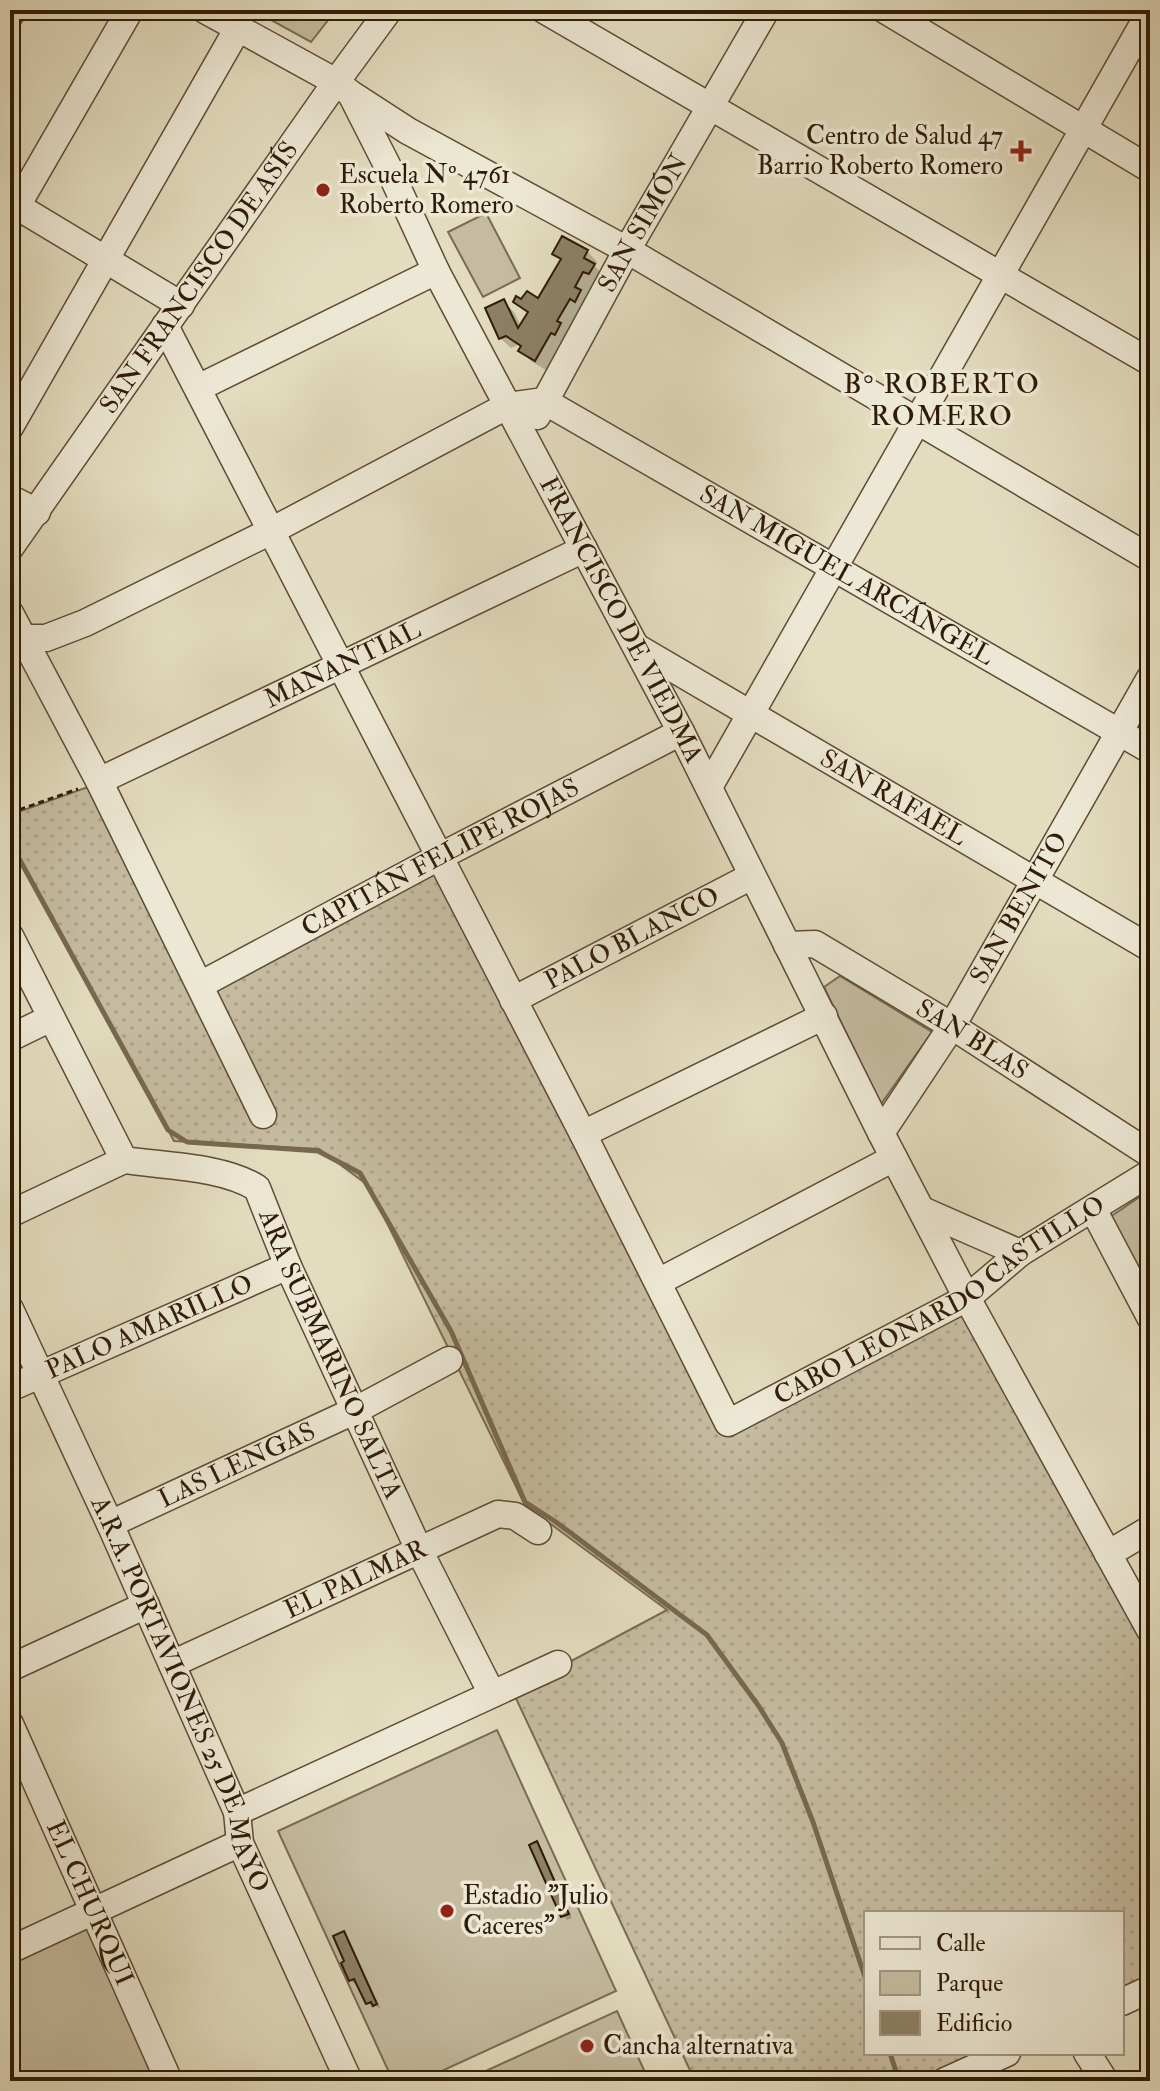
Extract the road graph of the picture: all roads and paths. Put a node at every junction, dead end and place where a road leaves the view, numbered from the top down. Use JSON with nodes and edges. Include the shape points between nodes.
{"nodes":[{"id":1,"x":13,"y":10,"type":"edge"},
{"id":2,"x":130,"y":10,"type":"edge"},
{"id":3,"x":205,"y":10,"type":"edge"},
{"id":4,"x":389,"y":10,"type":"edge"},
{"id":5,"x":544,"y":10,"type":"edge"},
{"id":6,"x":766,"y":10,"type":"edge"},
{"id":7,"x":885,"y":10,"type":"edge"},
{"id":8,"x":1150,"y":12,"type":"edge"},
{"id":9,"x":10,"y":15,"type":"edge"},
{"id":10,"x":238,"y":28,"type":"junction"},
{"id":11,"x":343,"y":88,"type":"junction"},
{"id":12,"x":710,"y":107,"type":"junction"},
{"id":13,"x":1083,"y":130,"type":"junction"},
{"id":14,"x":408,"y":131,"type":"junction"},
{"id":15,"x":388,"y":167,"type":"junction"},
{"id":16,"x":1150,"y":169,"type":"edge"},
{"id":17,"x":12,"y":209,"type":"edge"},
{"id":18,"x":627,"y":250,"type":"junction"},
{"id":19,"x":105,"y":260,"type":"junction"},
{"id":20,"x":436,"y":271,"type":"junction"},
{"id":21,"x":1000,"y":276,"type":"junction"},
{"id":22,"x":173,"y":315,"type":"junction"},
{"id":23,"x":1150,"y":362,"type":"edge"},
{"id":24,"x":198,"y":388,"type":"junction"},
{"id":25,"x":544,"y":401,"type":"junction"},
{"id":26,"x":507,"y":406,"type":"junction"},
{"id":27,"x":916,"y":423,"type":"junction"},
{"id":28,"x":10,"y":427,"type":"edge"},
{"id":29,"x":526,"y":441,"type":"junction"},
{"id":30,"x":10,"y":498,"type":"edge"},
{"id":31,"x":37,"y":512,"type":"junction"},
{"id":32,"x":271,"y":531,"type":"junction"},
{"id":33,"x":10,"y":548,"type":"edge"},
{"id":34,"x":584,"y":549,"type":"junction"},
{"id":35,"x":1150,"y":558,"type":"edge"},
{"id":36,"x":833,"y":569,"type":"junction"},
{"id":37,"x":15,"y":627,"type":"edge"},
{"id":38,"x":638,"y":648,"type":"junction"},
{"id":39,"x":339,"y":666,"type":"junction"},
{"id":40,"x":1150,"y":678,"type":"edge"},
{"id":41,"x":751,"y":712,"type":"junction"},
{"id":42,"x":1118,"y":731,"type":"junction"},
{"id":43,"x":681,"y":732,"type":"junction"},
{"id":44,"x":1150,"y":750,"type":"edge"},
{"id":45,"x":99,"y":781,"type":"junction"},
{"id":46,"x":709,"y":787,"type":"junction"},
{"id":47,"x":10,"y":813,"type":"edge"},
{"id":48,"x":439,"y":857,"type":"junction"},
{"id":49,"x":752,"y":876,"type":"junction"},
{"id":50,"x":1035,"y":880,"type":"junction"},
{"id":51,"x":10,"y":936,"type":"edge"},
{"id":52,"x":787,"y":945,"type":"junction"},
{"id":53,"x":1150,"y":948,"type":"edge"},
{"id":54,"x":200,"y":985,"type":"junction"},
{"id":55,"x":513,"y":1000,"type":"junction"},
{"id":56,"x":824,"y":1016,"type":"junction"},
{"id":57,"x":51,"y":1018,"type":"junction"},
{"id":58,"x":952,"y":1026,"type":"junction"},
{"id":59,"x":10,"y":1038,"type":"edge"},
{"id":60,"x":263,"y":1115,"type":"dead end"},
{"id":61,"x":881,"y":1133,"type":"junction"},
{"id":62,"x":583,"y":1134,"type":"junction"},
{"id":63,"x":1150,"y":1154,"type":"edge"},
{"id":64,"x":894,"y":1158,"type":"junction"},
{"id":65,"x":124,"y":1160,"type":"junction"},
{"id":66,"x":1150,"y":1173,"type":"edge"},
{"id":67,"x":1093,"y":1209,"type":"junction"},
{"id":68,"x":922,"y":1210,"type":"junction"},
{"id":69,"x":10,"y":1214,"type":"edge"},
{"id":70,"x":1020,"y":1253,"type":"junction"},
{"id":71,"x":288,"y":1266,"type":"junction"},
{"id":72,"x":658,"y":1282,"type":"junction"},
{"id":73,"x":967,"y":1298,"type":"junction"},
{"id":74,"x":10,"y":1309,"type":"edge"},
{"id":75,"x":1150,"y":1317,"type":"edge"},
{"id":76,"x":449,"y":1360,"type":"dead end"},
{"id":77,"x":41,"y":1374,"type":"junction"},
{"id":78,"x":10,"y":1388,"type":"edge"},
{"id":79,"x":356,"y":1410,"type":"junction"},
{"id":80,"x":110,"y":1524,"type":"junction"},
{"id":81,"x":1150,"y":1529,"type":"edge"},
{"id":82,"x":538,"y":1531,"type":"dead end"},
{"id":83,"x":419,"y":1550,"type":"junction"},
{"id":84,"x":1108,"y":1554,"type":"junction"},
{"id":85,"x":146,"y":1605,"type":"junction"},
{"id":86,"x":1150,"y":1630,"type":"edge"},
{"id":87,"x":172,"y":1664,"type":"junction"},
{"id":88,"x":558,"y":1664,"type":"dead end"},
{"id":89,"x":10,"y":1668,"type":"edge"},
{"id":90,"x":492,"y":1694,"type":"junction"},
{"id":91,"x":10,"y":1724,"type":"edge"},
{"id":92,"x":237,"y":1812,"type":"junction"},
{"id":93,"x":240,"y":1843,"type":"junction"},
{"id":94,"x":94,"y":1912,"type":"junction"},
{"id":95,"x":10,"y":1950,"type":"edge"},
{"id":96,"x":1150,"y":1989,"type":"edge"},
{"id":97,"x":1124,"y":2001,"type":"edge"},
{"id":98,"x":1003,"y":2055,"type":"edge"},
{"id":99,"x":1088,"y":2055,"type":"edge"},
{"id":100,"x":169,"y":2081,"type":"edge"},
{"id":101,"x":349,"y":2081,"type":"edge"},
{"id":102,"x":947,"y":2081,"type":"edge"},
{"id":103,"x":1105,"y":2081,"type":"edge"}],
"edges":[{"from":1,"to":9,"type":"street"},
{"from":2,"to":17,"type":"street"},
{"from":3,"to":10,"type":"street"},
{"from":4,"to":11,"type":"street","name":"SAN FRANCISCO DE ASÍS"},
{"from":5,"to":12,"type":"street"},
{"from":6,"to":12,"type":"street","name":"SAN SIMÓN"},
{"from":7,"to":13,"type":"street"},
{"from":8,"to":13,"type":"street"},
{"from":10,"to":11,"type":"street"},
{"from":10,"to":19,"type":"street"},
{"from":11,"to":14,"type":"street"},
{"from":11,"to":15,"type":"street","name":"FRANCISCO DE VIEDMA"},
{"from":11,"to":22,"type":"street","name":"SAN FRANCISCO DE ASÍS"},
{"from":12,"to":18,"type":"street","name":"SAN SIMÓN"},
{"from":12,"to":21,"type":"street"},
{"from":13,"to":16,"type":"street"},
{"from":13,"to":21,"type":"street"},
{"from":14,"to":15,"type":"street"},
{"from":14,"to":18,"type":"street"},
{"from":15,"to":20,"type":"street","name":"FRANCISCO DE VIEDMA"},
{"from":17,"to":19,"type":"street"},
{"from":18,"to":25,"type":"street","name":"SAN SIMÓN"},
{"from":18,"to":27,"type":"street"},
{"from":19,"to":22,"type":"street"},
{"from":19,"to":28,"type":"street"},
{"from":20,"to":24,"type":"street"},
{"from":20,"to":26,"type":"street","name":"FRANCISCO DE VIEDMA"},
{"from":21,"to":23,"type":"street"},
{"from":21,"to":27,"type":"street"},
{"from":22,"to":24,"type":"street"},
{"from":22,"to":31,"type":"street","name":"SAN FRANCISCO DE ASÍS"},
{"from":24,"to":32,"type":"street"},
{"from":25,"to":26,"type":"street"},
{"from":25,"to":29,"type":"street","name":"SAN SIMÓN"},
{"from":25,"to":36,"type":"street","name":"SAN MIGUEL ARCÁNGEL"},
{"from":26,"to":29,"type":"street","name":"FRANCISCO DE VIEDMA"},
{"from":26,"to":32,"type":"street"},
{"from":27,"to":35,"type":"street"},
{"from":27,"to":36,"type":"street"},
{"from":29,"to":34,"type":"street","name":"FRANCISCO DE VIEDMA"},
{"from":30,"to":31,"type":"street"},
{"from":31,"to":33,"type":"street","name":"SAN FRANCISCO DE ASÍS"},
{"from":32,"to":37,"type":"street","via":[[46,638]]},
{"from":32,"to":39,"type":"street"},
{"from":34,"to":38,"type":"street","name":"FRANCISCO DE VIEDMA"},
{"from":34,"to":39,"type":"street","name":"MANANTIAL"},
{"from":36,"to":41,"type":"street"},
{"from":36,"to":42,"type":"street","name":"SAN MIGUEL ARCÁNGEL"},
{"from":37,"to":45,"type":"street"},
{"from":38,"to":41,"type":"street","name":"SAN RAFAEL"},
{"from":38,"to":43,"type":"street","name":"FRANCISCO DE VIEDMA"},
{"from":39,"to":45,"type":"street","name":"MANANTIAL"},
{"from":39,"to":48,"type":"street"},
{"from":40,"to":42,"type":"street","name":"SAN BENITO"},
{"from":41,"to":46,"type":"street"},
{"from":41,"to":50,"type":"street","name":"SAN RAFAEL"},
{"from":42,"to":44,"type":"street","name":"SAN MIGUEL ARCÁNGEL"},
{"from":42,"to":50,"type":"street","name":"SAN BENITO"},
{"from":43,"to":46,"type":"street","name":"FRANCISCO DE VIEDMA"},
{"from":43,"to":48,"type":"street","name":"CAPITÁN FELIPE ROJAS"},
{"from":45,"to":47,"type":"path"},
{"from":45,"to":54,"type":"street"},
{"from":46,"to":49,"type":"street","name":"FRANCISCO DE VIEDMA"},
{"from":48,"to":54,"type":"street","name":"CAPITÁN FELIPE ROJAS"},
{"from":48,"to":55,"type":"street"},
{"from":49,"to":52,"type":"street","name":"FRANCISCO DE VIEDMA"},
{"from":49,"to":55,"type":"street","name":"PALO BLANCO"},
{"from":50,"to":53,"type":"street","name":"SAN RAFAEL"},
{"from":50,"to":58,"type":"street","name":"SAN BENITO"},
{"from":51,"to":57,"type":"street"},
{"from":52,"to":56,"type":"street","name":"FRANCISCO DE VIEDMA"},
{"from":52,"to":58,"type":"street","name":"SAN BLAS","via":[[815,944]]},
{"from":54,"to":60,"type":"street"},
{"from":55,"to":62,"type":"street"},
{"from":56,"to":61,"type":"street","name":"FRANCISCO DE VIEDMA"},
{"from":56,"to":62,"type":"street"},
{"from":57,"to":59,"type":"street"},
{"from":57,"to":65,"type":"street"},
{"from":58,"to":61,"type":"street","name":"SAN BENITO"},
{"from":58,"to":63,"type":"street","name":"SAN BLAS"},
{"from":61,"to":64,"type":"street","name":"FRANCISCO DE VIEDMA"},
{"from":62,"to":72,"type":"street"},
{"from":64,"to":68,"type":"street","name":"FRANCISCO DE VIEDMA"},
{"from":64,"to":72,"type":"street"},
{"from":65,"to":69,"type":"street"},
{"from":65,"to":71,"type":"street","name":"ARA SUBMARINO SALTA","via":[[224,1174],[257,1188]]},
{"from":66,"to":67,"type":"street","name":"CABO LEONARDO CASTILLO"},
{"from":67,"to":70,"type":"street","name":"CABO LEONARDO CASTILLO"},
{"from":67,"to":75,"type":"street"},
{"from":68,"to":70,"type":"street"},
{"from":68,"to":73,"type":"street","name":"FRANCISCO DE VIEDMA"},
{"from":70,"to":73,"type":"street","name":"CABO LEONARDO CASTILLO"},
{"from":71,"to":77,"type":"street","name":"PALO AMARILLO"},
{"from":71,"to":79,"type":"street","name":"ARA SUBMARINO SALTA"},
{"from":72,"to":73,"type":"street","name":"CABO LEONARDO CASTILLO","via":[[728,1423]]},
{"from":73,"to":84,"type":"street","name":"FRANCISCO DE VIEDMA"},
{"from":74,"to":77,"type":"street","name":"A.R.A. PORTAVIONES 25 DE MAYO"},
{"from":76,"to":79,"type":"street","name":"LAS LENGAS"},
{"from":77,"to":78,"type":"street","name":"PALO AMARILLO"},
{"from":77,"to":80,"type":"street","name":"A.R.A. PORTAVIONES 25 DE MAYO"},
{"from":79,"to":80,"type":"street","name":"LAS LENGAS"},
{"from":79,"to":83,"type":"street","name":"ARA SUBMARINO SALTA"},
{"from":80,"to":85,"type":"street","name":"A.R.A. PORTAVIONES 25 DE MAYO"},
{"from":81,"to":84,"type":"street"},
{"from":82,"to":83,"type":"street","name":"EL PALMAR","via":[[515,1516],[498,1514]]},
{"from":83,"to":87,"type":"street","name":"EL PALMAR"},
{"from":83,"to":90,"type":"street","name":"ARA SUBMARINO SALTA"},
{"from":84,"to":86,"type":"street","name":"FRANCISCO DE VIEDMA"},
{"from":85,"to":87,"type":"street","name":"A.R.A. PORTAVIONES 25 DE MAYO"},
{"from":85,"to":89,"type":"street"},
{"from":87,"to":92,"type":"street","name":"A.R.A. PORTAVIONES 25 DE MAYO"},
{"from":88,"to":90,"type":"street"},
{"from":90,"to":92,"type":"street"},
{"from":91,"to":94,"type":"street","name":"EL CHURQUI"},
{"from":92,"to":93,"type":"street","name":"A.R.A. PORTAVIONES 25 DE MAYO"},
{"from":93,"to":94,"type":"street"},
{"from":93,"to":101,"type":"street","name":"A.R.A. PORTAVIONES 25 DE MAYO"},
{"from":94,"to":95,"type":"street"},
{"from":94,"to":100,"type":"street","name":"EL CHURQUI"},
{"from":96,"to":97,"type":"street"},
{"from":98,"to":102,"type":"street"},
{"from":99,"to":103,"type":"street"}]}
